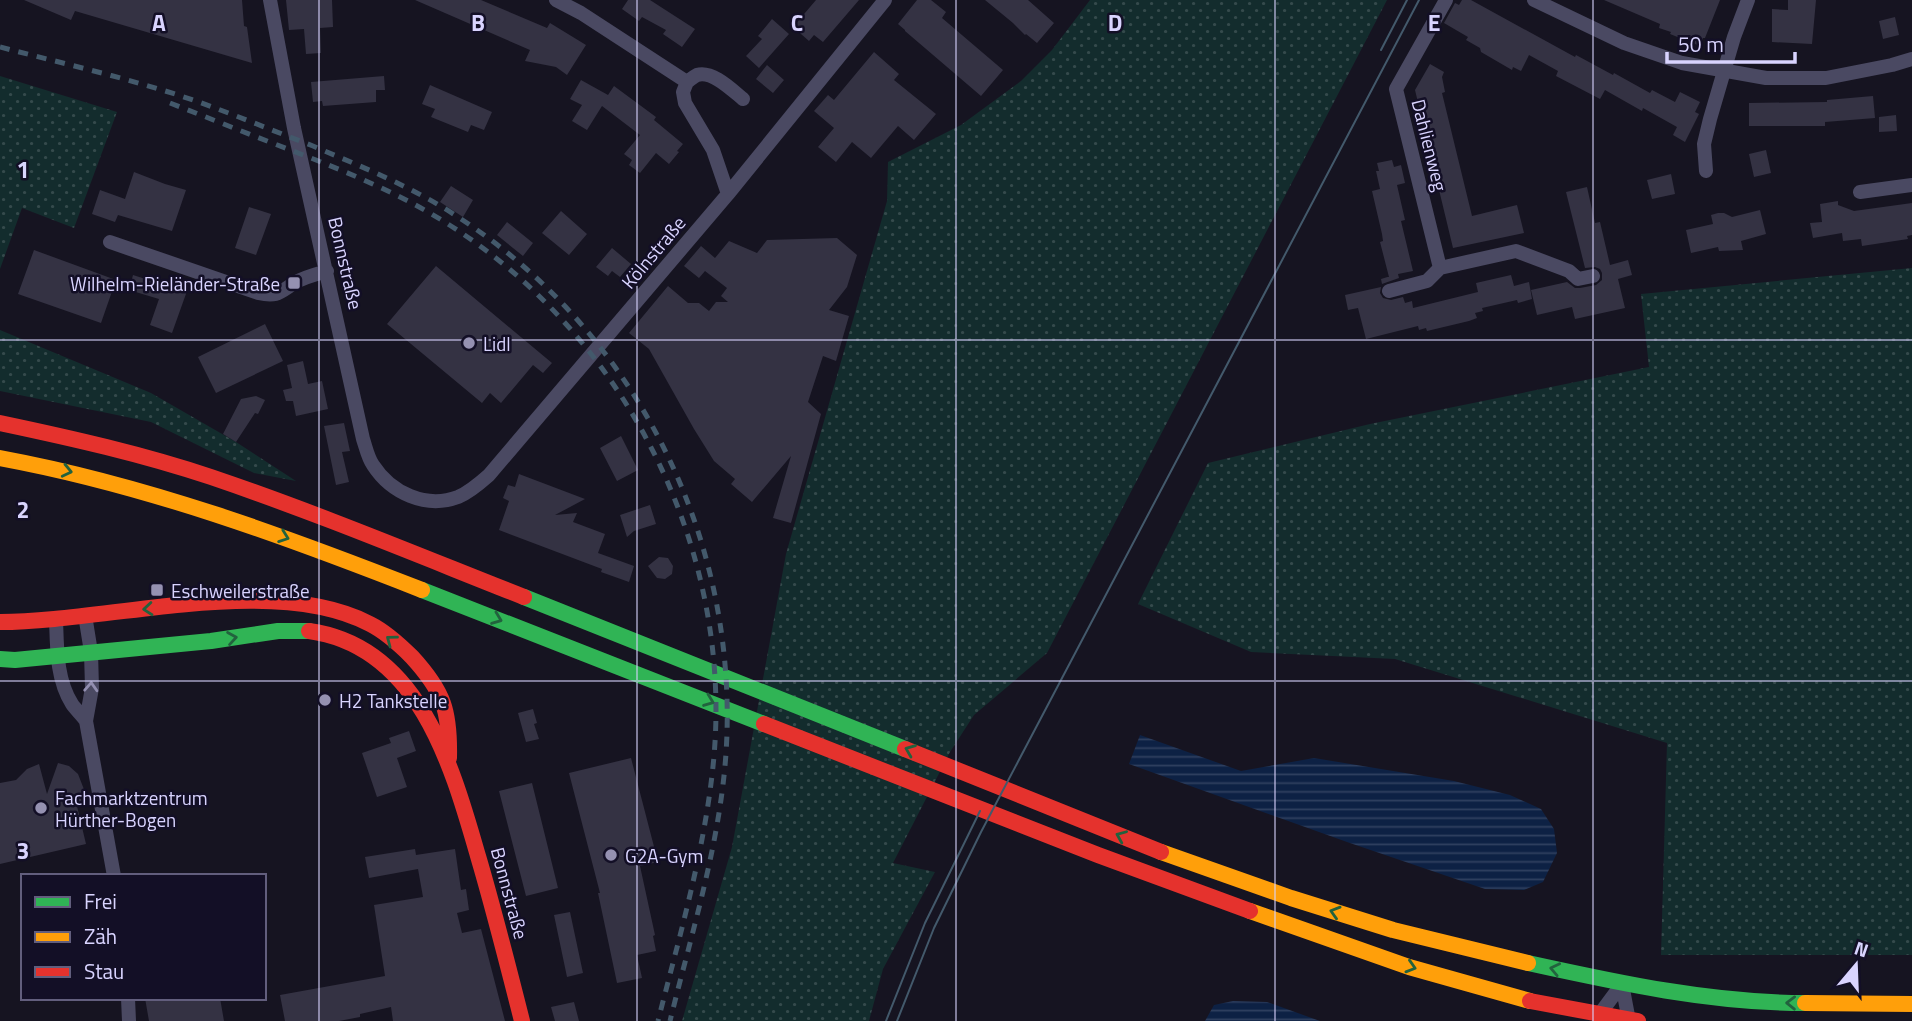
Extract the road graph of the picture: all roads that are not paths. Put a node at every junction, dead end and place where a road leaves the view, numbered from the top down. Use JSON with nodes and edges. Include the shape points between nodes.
{"nodes":[{"id":1,"x":270,"y":0,"type":"edge"},
{"id":2,"x":556,"y":0,"type":"edge"},
{"id":3,"x":886,"y":0,"type":"edge"},
{"id":4,"x":1446,"y":0,"type":"edge"},
{"id":5,"x":1534,"y":0,"type":"edge"},
{"id":6,"x":1748,"y":0,"type":"edge"},
{"id":7,"x":1912,"y":59,"type":"edge"},
{"id":8,"x":1723,"y":71,"type":"junction"},
{"id":9,"x":687,"y":82,"type":"junction"},
{"id":10,"x":743,"y":99,"type":"dead end"},
{"id":11,"x":1706,"y":172,"type":"dead end"},
{"id":12,"x":1912,"y":185,"type":"edge"},
{"id":13,"x":1860,"y":192,"type":"dead end"},
{"id":14,"x":728,"y":194,"type":"junction"},
{"id":15,"x":110,"y":242,"type":"dead end"},
{"id":16,"x":1440,"y":268,"type":"junction"},
{"id":17,"x":327,"y":271,"type":"junction"},
{"id":18,"x":1594,"y":276,"type":"dead end"},
{"id":19,"x":1389,"y":291,"type":"dead end"},
{"id":20,"x":0,"y":423,"type":"edge"},
{"id":21,"x":0,"y":458,"type":"edge"},
{"id":22,"x":430,"y":501,"type":"joint"},
{"id":23,"x":85,"y":615,"type":"junction"},
{"id":24,"x":56,"y":618,"type":"junction"},
{"id":25,"x":0,"y":622,"type":"edge"},
{"id":26,"x":90,"y":652,"type":"junction"},
{"id":27,"x":57,"y":655,"type":"junction"},
{"id":28,"x":0,"y":659,"type":"edge"},
{"id":29,"x":86,"y":721,"type":"junction"},
{"id":30,"x":451,"y":771,"type":"junction"},
{"id":31,"x":114,"y":874,"type":"edge"},
{"id":32,"x":1622,"y":984,"type":"junction"},
{"id":33,"x":128,"y":1000,"type":"edge"},
{"id":34,"x":1912,"y":1004,"type":"edge"},
{"id":35,"x":1599,"y":1018,"type":"edge"},
{"id":36,"x":129,"y":1021,"type":"edge"},
{"id":37,"x":522,"y":1021,"type":"edge"},
{"id":38,"x":1632,"y":1021,"type":"edge"}],
"edges":[{"from":1,"to":17,"type":"street","name":"Bonnstraße"},
{"from":2,"to":9,"type":"street"},
{"from":3,"to":14,"type":"street","name":"Kölnstraße"},
{"from":4,"to":16,"type":"street","name":"Dahlienweg","via":[[1396,89]]},
{"from":5,"to":8,"type":"street","via":[[1624,43]]},
{"from":6,"to":8,"type":"street"},
{"from":7,"to":8,"type":"street","via":[[1826,78],[1766,78]]},
{"from":8,"to":11,"type":"street","via":[[1704,144]]},
{"from":9,"to":10,"type":"street","via":[[707,75]]},
{"from":9,"to":14,"type":"street","via":[[685,103],[713,150]]},
{"from":12,"to":13,"type":"street"},
{"from":14,"to":22,"type":"street","name":"Kölnstraße","via":[[489,475],[459,496]]},
{"from":15,"to":17,"type":"street","via":[[268,295]]},
{"from":16,"to":18,"type":"street","via":[[1516,251],[1569,271],[1578,279]]},
{"from":16,"to":19,"type":"street","via":[[1427,281]]},
{"from":17,"to":22,"type":"street","name":"Bonnstraße","via":[[371,463],[395,489]]},
{"from":32,"to":20,"type":"main road","one_way":true,"via":[[1393,930],[1173,858],[302,510],[95,443]]},
{"from":21,"to":35,"type":"main road","one_way":true,"via":[[115,482],[261,529],[1276,921],[1409,967]]},
{"from":23,"to":24,"type":"main road"},
{"from":23,"to":26,"type":"street"},
{"from":30,"to":23,"type":"main road","one_way":true,"via":[[447,712],[438,689],[406,651],[365,621],[321,607],[268,602]]},
{"from":24,"to":25,"type":"main road"},
{"from":24,"to":27,"type":"street"},
{"from":26,"to":27,"type":"main road","name":"Bonnstraße"},
{"from":29,"to":26,"type":"street","one_way":true,"via":[[92,688]]},
{"from":26,"to":30,"type":"main road","name":"Bonnstraße","one_way":true,"via":[[276,631],[329,635],[371,654],[388,668],[424,713]]},
{"from":27,"to":28,"type":"main road","name":"Bonnstraße"},
{"from":27,"to":29,"type":"street","via":[[71,702]]},
{"from":29,"to":31,"type":"street"},
{"from":30,"to":37,"type":"main road","name":"Bonnstraße"},
{"from":34,"to":32,"type":"main road","one_way":true,"via":[[1767,1003]]},
{"from":32,"to":35,"type":"street"},
{"from":32,"to":38,"type":"street"},
{"from":33,"to":36,"type":"street"},
{"from":35,"to":38,"type":"main road"}]}
